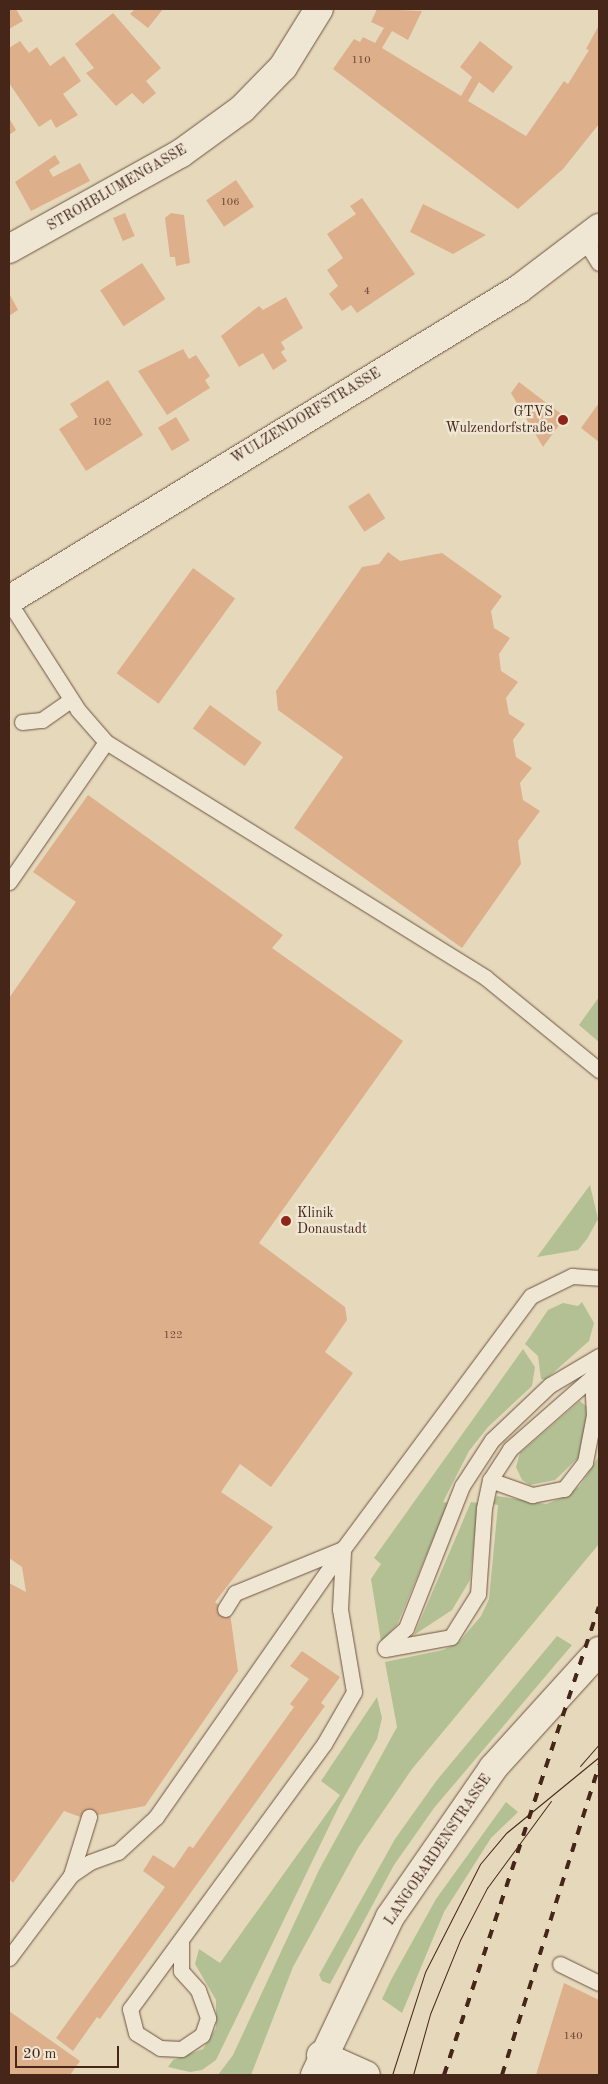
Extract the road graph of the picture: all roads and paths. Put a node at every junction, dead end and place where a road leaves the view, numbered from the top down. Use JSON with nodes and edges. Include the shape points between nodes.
{"nodes":[{"id":1,"x":318,"y":9,"type":"edge"},
{"id":2,"x":595,"y":244,"type":"edge"},
{"id":3,"x":9,"y":249,"type":"edge"},
{"id":4,"x":9,"y":601,"type":"edge"},
{"id":5,"x":72,"y":700,"type":"junction"},
{"id":6,"x":22,"y":722,"type":"dead end"},
{"id":7,"x":106,"y":742,"type":"junction"},
{"id":8,"x":9,"y":882,"type":"edge"},
{"id":9,"x":599,"y":1070,"type":"edge"},
{"id":10,"x":599,"y":1278,"type":"edge"},
{"id":11,"x":599,"y":1356,"type":"edge"},
{"id":12,"x":596,"y":1370,"type":"edge"},
{"id":13,"x":490,"y":1480,"type":"junction"},
{"id":14,"x":343,"y":1550,"type":"junction"},
{"id":15,"x":225,"y":1609,"type":"dead end"},
{"id":16,"x":599,"y":1651,"type":"edge"},
{"id":17,"x":89,"y":1817,"type":"dead end"},
{"id":18,"x":72,"y":1875,"type":"junction"},
{"id":19,"x":181,"y":1942,"type":"junction"},
{"id":20,"x":9,"y":1958,"type":"edge"},
{"id":21,"x":560,"y":1964,"type":"dead end"},
{"id":22,"x":599,"y":1984,"type":"edge"},
{"id":23,"x":318,"y":2065,"type":"edge"},
{"id":24,"x":366,"y":2075,"type":"edge"}],
"edges":[{"from":1,"to":3,"type":"street","name":"STROHBLUMENGASSE","via":[[282,67],[242,109],[180,154]]},
{"from":2,"to":4,"type":"street","name":"WULZENDORFSTRASSE"},
{"from":4,"to":5,"type":"lane"},
{"from":5,"to":6,"type":"lane","via":[[42,720]]},
{"from":5,"to":7,"type":"lane"},
{"from":7,"to":8,"type":"lane"},
{"from":7,"to":9,"type":"lane","via":[[486,978],[568,1040]]},
{"from":10,"to":14,"type":"lane","via":[[572,1276],[531,1296]]},
{"from":11,"to":13,"type":"lane","via":[[550,1385],[492,1440],[462,1486],[406,1628],[385,1648],[451,1637],[478,1594],[484,1508]]},
{"from":12,"to":13,"type":"lane","via":[[510,1450]]},
{"from":12,"to":13,"type":"lane","via":[[594,1415],[585,1462],[564,1488],[532,1495]]},
{"from":14,"to":15,"type":"lane","via":[[235,1593]]},
{"from":14,"to":18,"type":"lane","via":[[156,1817],[118,1852],[90,1862]]},
{"from":14,"to":19,"type":"lane","via":[[340,1609],[354,1692],[324,1744]]},
{"from":16,"to":23,"type":"street","name":"LANGOBARDENSTRASSE","via":[[490,1772],[390,1918]]},
{"from":17,"to":18,"type":"lane"},
{"from":18,"to":20,"type":"lane"},
{"from":19,"to":19,"type":"lane","via":[[130,2009],[136,2034],[160,2048],[181,2049],[202,2035],[208,2018],[198,1990],[181,1971]]},
{"from":21,"to":22,"type":"lane"},
{"from":23,"to":24,"type":"street"}]}
